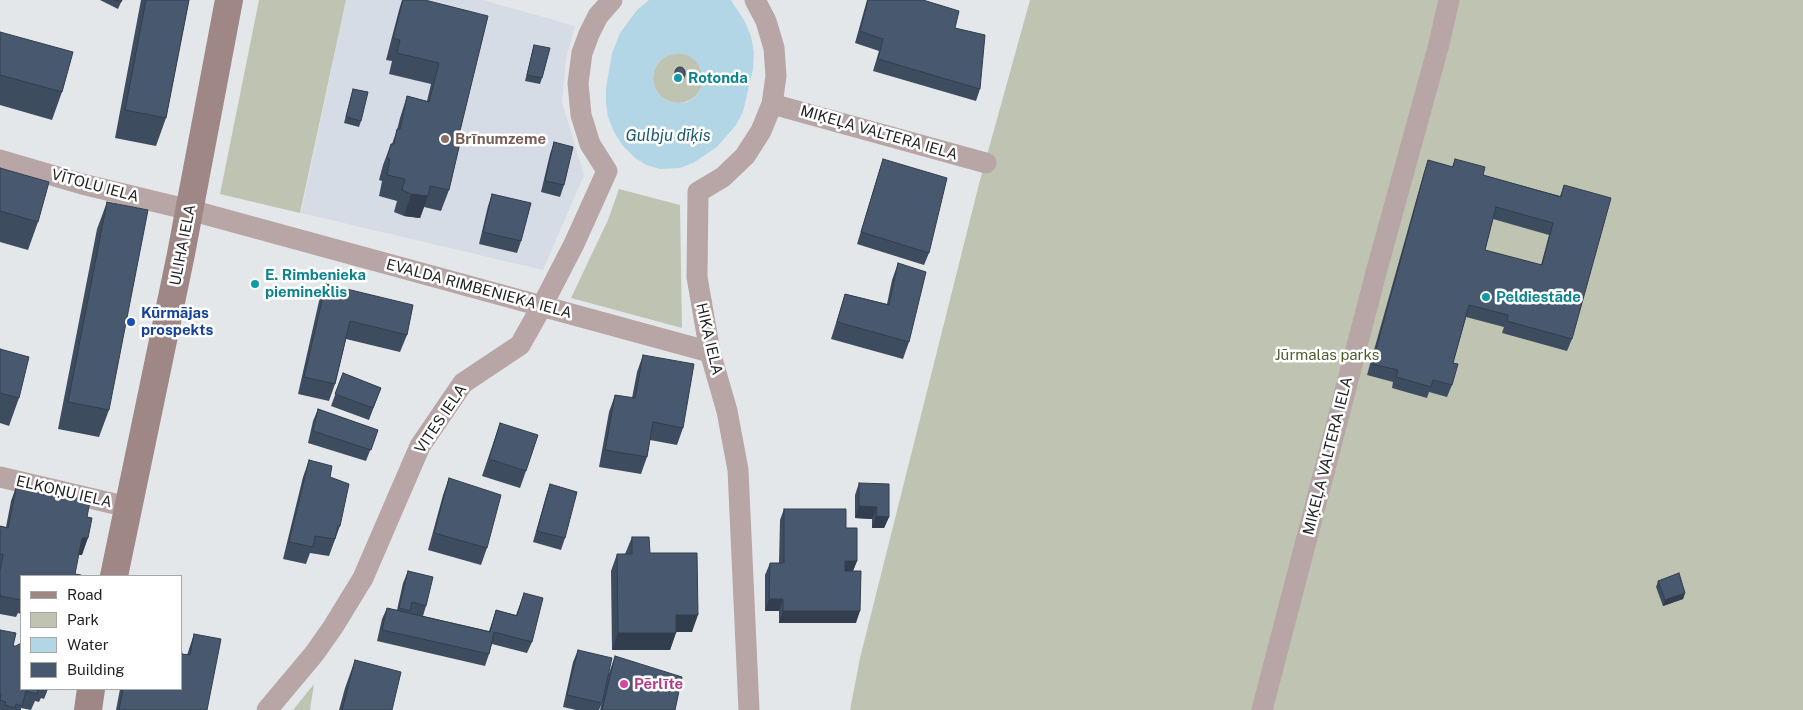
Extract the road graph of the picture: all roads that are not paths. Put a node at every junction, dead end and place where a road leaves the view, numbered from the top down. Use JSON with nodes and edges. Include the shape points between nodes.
{"nodes":[{"id":1,"x":229,"y":0,"type":"edge"},
{"id":2,"x":612,"y":0,"type":"edge"},
{"id":3,"x":755,"y":0,"type":"edge"},
{"id":4,"x":1448,"y":0,"type":"edge"},
{"id":5,"x":772,"y":104,"type":"junction"},
{"id":6,"x":0,"y":160,"type":"edge"},
{"id":7,"x":986,"y":163,"type":"dead end"},
{"id":8,"x":190,"y":210,"type":"junction"},
{"id":9,"x":542,"y":306,"type":"junction"},
{"id":10,"x":710,"y":352,"type":"junction"},
{"id":11,"x":0,"y":478,"type":"edge"},
{"id":12,"x":128,"y":507,"type":"junction"},
{"id":13,"x":114,"y":575,"type":"edge"},
{"id":14,"x":92,"y":690,"type":"edge"},
{"id":15,"x":88,"y":710,"type":"edge"},
{"id":16,"x":267,"y":710,"type":"edge"},
{"id":17,"x":749,"y":710,"type":"edge"},
{"id":18,"x":1262,"y":710,"type":"edge"}],
"edges":[{"from":1,"to":8,"type":"main road","name":"ULIHA IELA"},
{"from":2,"to":9,"type":"street","name":"VITES IELA","via":[[598,16],[589,34],[582,53],[578,83],[580,115],[590,144],[607,171]]},
{"from":3,"to":5,"type":"street","name":"HIKA IELA","via":[[774,48],[776,76]]},
{"from":4,"to":18,"type":"street","name":"MIĶEĻA VALTERA IELA"},
{"from":5,"to":7,"type":"street","name":"MIĶEĻA VALTERA IELA"},
{"from":5,"to":10,"type":"street","name":"HIKA IELA","via":[[761,132],[745,156],[723,177],[698,192],[697,277]]},
{"from":6,"to":8,"type":"street","name":"VĪTOLU IELA"},
{"from":8,"to":9,"type":"street","name":"EVALDA RIMBENIEKA IELA"},
{"from":8,"to":12,"type":"main road","name":"ULIHA IELA"},
{"from":9,"to":10,"type":"street","name":"EVALDA RIMBENIEKA IELA"},
{"from":9,"to":16,"type":"street","name":"VITES IELA","via":[[520,345],[463,383],[436,422],[420,446],[363,578],[324,641]]},
{"from":10,"to":17,"type":"street","name":"HIKA IELA","via":[[727,411],[738,470]]},
{"from":11,"to":12,"type":"street","name":"ELKOŅU IELA"},
{"from":12,"to":13,"type":"main road","name":"ULIHA IELA"},
{"from":14,"to":15,"type":"main road"}]}
